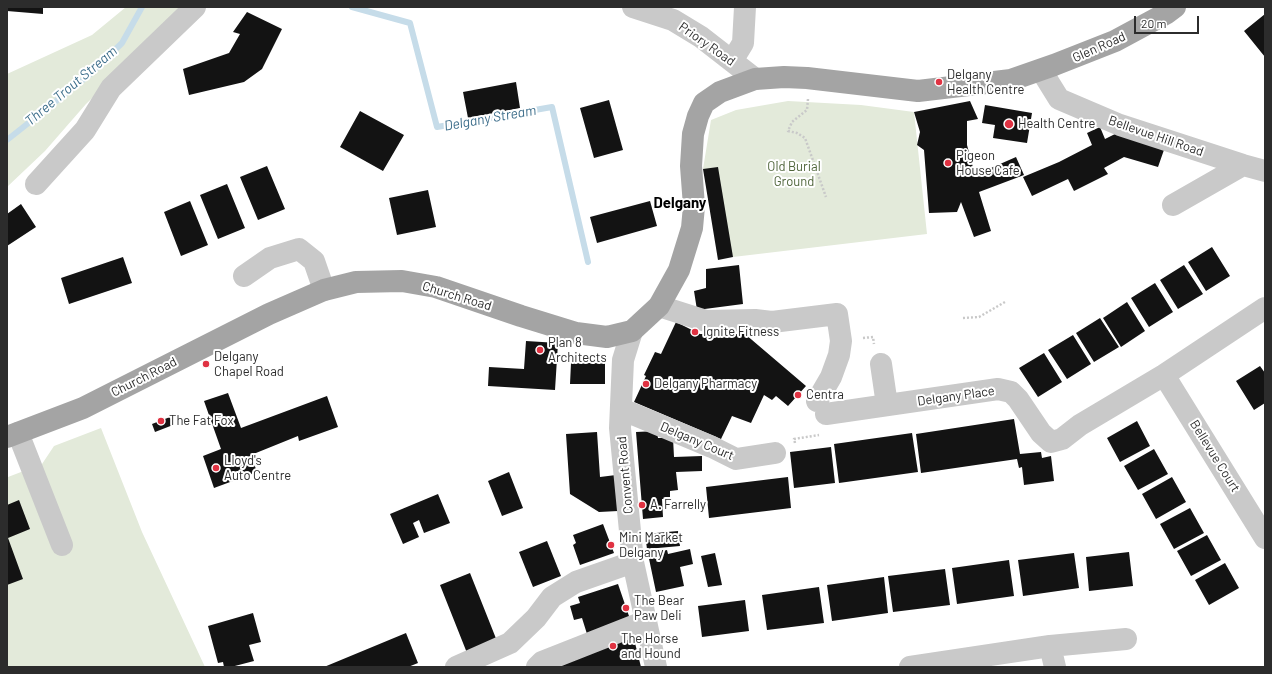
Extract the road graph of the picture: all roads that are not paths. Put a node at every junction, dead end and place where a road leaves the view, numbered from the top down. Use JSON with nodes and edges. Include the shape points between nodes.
{"nodes":[{"id":1,"x":195,"y":7,"type":"edge"},
{"id":2,"x":633,"y":7,"type":"edge"},
{"id":3,"x":745,"y":7,"type":"edge"},
{"id":4,"x":1175,"y":7,"type":"edge"},
{"id":5,"x":732,"y":61,"type":"junction"},
{"id":6,"x":1041,"y":70,"type":"junction"},
{"id":7,"x":754,"y":79,"type":"junction"},
{"id":8,"x":1243,"y":164,"type":"junction"},
{"id":9,"x":1265,"y":171,"type":"edge"},
{"id":10,"x":36,"y":184,"type":"dead end"},
{"id":11,"x":1173,"y":205,"type":"dead end"},
{"id":12,"x":244,"y":276,"type":"dead end"},
{"id":13,"x":324,"y":290,"type":"junction"},
{"id":14,"x":659,"y":306,"type":"junction"},
{"id":15,"x":1265,"y":308,"type":"edge"},
{"id":16,"x":632,"y":331,"type":"junction"},
{"id":17,"x":881,"y":364,"type":"road end"},
{"id":18,"x":1164,"y":375,"type":"junction"},
{"id":19,"x":887,"y":405,"type":"junction"},
{"id":20,"x":621,"y":409,"type":"junction"},
{"id":21,"x":12,"y":435,"type":"edge"},
{"id":22,"x":775,"y":454,"type":"dead end"},
{"id":23,"x":1265,"y":538,"type":"edge"},
{"id":24,"x":62,"y":545,"type":"dead end"},
{"id":25,"x":633,"y":562,"type":"junction"},
{"id":26,"x":646,"y":621,"type":"junction"},
{"id":27,"x":1126,"y":639,"type":"dead end"},
{"id":28,"x":1050,"y":646,"type":"junction"},
{"id":29,"x":456,"y":667,"type":"edge"},
{"id":30,"x":537,"y":667,"type":"edge"},
{"id":31,"x":656,"y":667,"type":"edge"},
{"id":32,"x":910,"y":667,"type":"edge"},
{"id":33,"x":1055,"y":667,"type":"edge"}],
"edges":[{"from":1,"to":10,"type":"street","via":[[111,88],[84,130]]},
{"from":2,"to":5,"type":"street","name":"Priory Road","via":[[673,20]]},
{"from":3,"to":5,"type":"street","via":[[743,43]]},
{"from":4,"to":6,"type":"main road","name":"Glen Road","via":[[1115,41]]},
{"from":5,"to":7,"type":"street","name":"Priory Road"},
{"from":6,"to":7,"type":"main road","name":"Glen Road","via":[[1011,80],[918,91],[807,78]]},
{"from":6,"to":8,"type":"street","name":"Bellevue Hill Road","via":[[1059,99],[1120,125]]},
{"from":7,"to":14,"type":"main road","name":"Church Road","via":[[720,92],[704,103],[698,116],[693,134],[691,166],[694,206],[692,228],[679,270]]},
{"from":8,"to":9,"type":"street","name":"Bellevue Hill Road"},
{"from":8,"to":11,"type":"street"},
{"from":12,"to":13,"type":"street","via":[[270,258],[299,249],[314,261]]},
{"from":13,"to":16,"type":"main road","name":"Church Road","via":[[356,282],[402,281],[436,287],[576,332],[607,337]]},
{"from":13,"to":21,"type":"main road","name":"Church Road","via":[[269,314],[82,408]]},
{"from":14,"to":16,"type":"main road","name":"Church Road"},
{"from":14,"to":19,"type":"street","name":"Delgany Place","via":[[706,321],[772,322],[837,314],[841,341],[839,355],[821,407]]},
{"from":15,"to":18,"type":"street"},
{"from":16,"to":20,"type":"street","name":"Convent Road","via":[[623,360]]},
{"from":17,"to":19,"type":"street"},
{"from":18,"to":19,"type":"street","name":"Delgany Place","via":[[1080,425],[1062,439],[1051,442],[1041,433],[1018,399],[1011,392],[998,389]]},
{"from":18,"to":23,"type":"street","name":"Bellevue Court"},
{"from":20,"to":22,"type":"street","name":"Delgany Court","via":[[712,446],[736,459]]},
{"from":20,"to":25,"type":"street","name":"Convent Road","via":[[620,428]]},
{"from":21,"to":24,"type":"street"},
{"from":25,"to":26,"type":"street","name":"Convent Road"},
{"from":25,"to":29,"type":"street","via":[[576,582],[552,597],[536,618],[510,643]]},
{"from":26,"to":30,"type":"street","via":[[542,662]]},
{"from":26,"to":31,"type":"street","name":"Convent Road"},
{"from":27,"to":28,"type":"street"},
{"from":28,"to":32,"type":"street"},
{"from":28,"to":33,"type":"street"}]}
